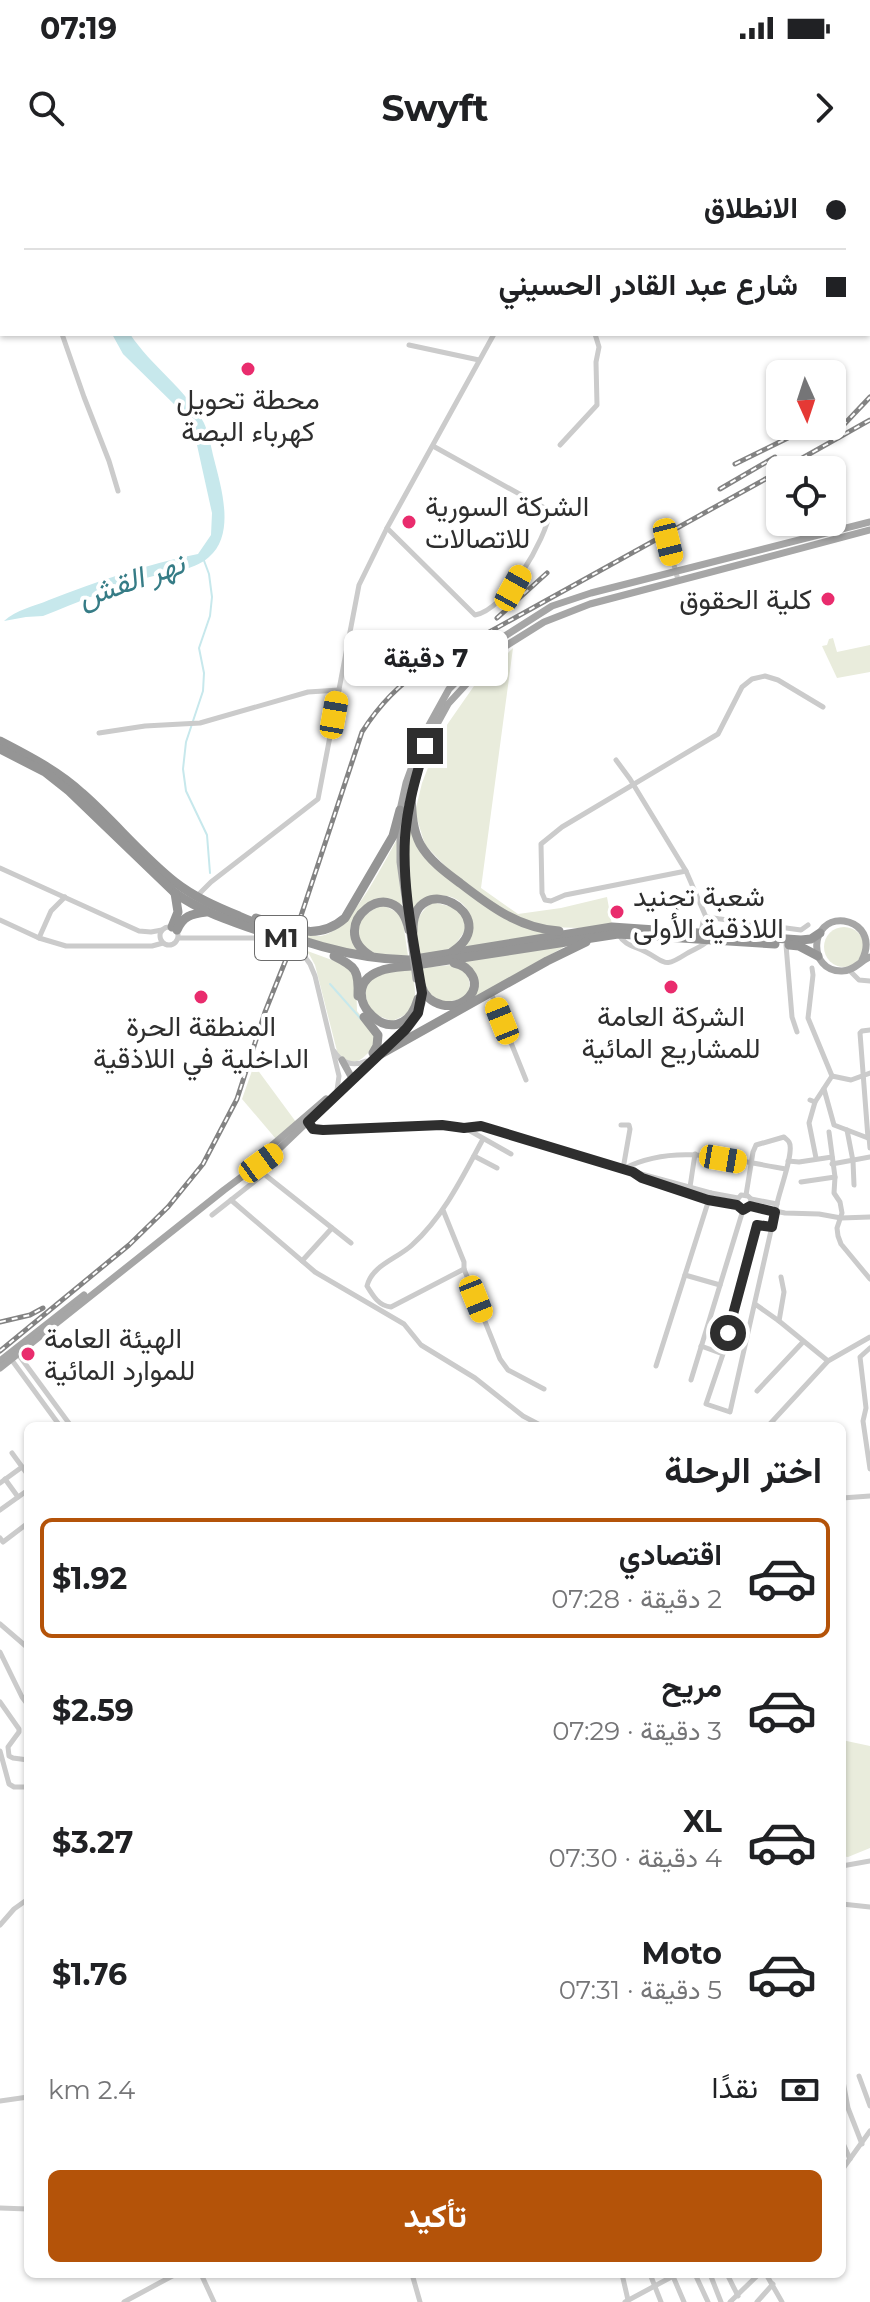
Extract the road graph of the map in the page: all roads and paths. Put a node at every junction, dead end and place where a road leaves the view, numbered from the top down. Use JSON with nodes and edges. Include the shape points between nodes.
{"nodes":[{"id":1,"x":63,"y":336,"type":"edge"},
{"id":2,"x":493,"y":336,"type":"edge"},
{"id":3,"x":596,"y":336,"type":"edge"},
{"id":4,"x":409,"y":345,"type":"dead end"},
{"id":5,"x":479,"y":360,"type":"junction"},
{"id":6,"x":560,"y":445,"type":"dead end"},
{"id":7,"x":433,"y":446,"type":"junction"},
{"id":8,"x":118,"y":491,"type":"dead end"},
{"id":9,"x":870,"y":522,"type":"edge"},
{"id":10,"x":387,"y":528,"type":"junction"},
{"id":11,"x":870,"y":530,"type":"edge"},
{"id":12,"x":668,"y":542,"type":"dead end"},
{"id":13,"x":677,"y":576,"type":"junction"},
{"id":14,"x":339,"y":690,"type":"junction"},
{"id":15,"x":823,"y":707,"type":"dead end"},
{"id":16,"x":99,"y":733,"type":"dead end"},
{"id":17,"x":0,"y":741,"type":"edge"},
{"id":18,"x":0,"y":749,"type":"edge"},
{"id":19,"x":616,"y":760,"type":"dead end"},
{"id":20,"x":633,"y":785,"type":"junction"},
{"id":21,"x":411,"y":795,"type":"junction"},
{"id":22,"x":400,"y":810,"type":"junction"},
{"id":23,"x":0,"y":868,"type":"edge"},
{"id":24,"x":686,"y":871,"type":"junction"},
{"id":25,"x":175,"y":893,"type":"junction"},
{"id":26,"x":197,"y":896,"type":"junction"},
{"id":27,"x":65,"y":897,"type":"junction"},
{"id":28,"x":207,"y":912,"type":"junction"},
{"id":29,"x":230,"y":912,"type":"junction"},
{"id":30,"x":706,"y":917,"type":"junction"},
{"id":31,"x":0,"y":920,"type":"edge"},
{"id":32,"x":808,"y":925,"type":"dead end"},
{"id":33,"x":587,"y":930,"type":"junction"},
{"id":34,"x":172,"y":931,"type":"junction"},
{"id":35,"x":820,"y":933,"type":"junction"},
{"id":36,"x":618,"y":934,"type":"junction"},
{"id":37,"x":412,"y":936,"type":"junction"},
{"id":38,"x":705,"y":936,"type":"junction"},
{"id":39,"x":867,"y":937,"type":"edge"},
{"id":40,"x":39,"y":938,"type":"junction"},
{"id":41,"x":163,"y":943,"type":"junction"},
{"id":42,"x":786,"y":945,"type":"junction"},
{"id":43,"x":334,"y":956,"type":"junction"},
{"id":44,"x":818,"y":956,"type":"junction"},
{"id":45,"x":381,"y":959,"type":"junction"},
{"id":46,"x":866,"y":959,"type":"edge"},
{"id":47,"x":438,"y":960,"type":"junction"},
{"id":48,"x":411,"y":966,"type":"junction"},
{"id":49,"x":812,"y":968,"type":"dead end"},
{"id":50,"x":849,"y":970,"type":"junction"},
{"id":51,"x":419,"y":980,"type":"junction"},
{"id":52,"x":870,"y":981,"type":"edge"},
{"id":53,"x":490,"y":992,"type":"junction"},
{"id":54,"x":418,"y":999,"type":"junction"},
{"id":55,"x":870,"y":1030,"type":"edge"},
{"id":56,"x":797,"y":1032,"type":"dead end"},
{"id":57,"x":332,"y":1047,"type":"junction"},
{"id":58,"x":373,"y":1056,"type":"junction"},
{"id":59,"x":342,"y":1060,"type":"junction"},
{"id":60,"x":870,"y":1073,"type":"edge"},
{"id":61,"x":832,"y":1076,"type":"junction"},
{"id":62,"x":862,"y":1076,"type":"junction"},
{"id":63,"x":352,"y":1078,"type":"junction"},
{"id":64,"x":526,"y":1080,"type":"dead end"},
{"id":65,"x":824,"y":1088,"type":"junction"},
{"id":66,"x":337,"y":1090,"type":"junction"},
{"id":67,"x":867,"y":1102,"type":"edge"},
{"id":68,"x":308,"y":1122,"type":"junction"},
{"id":69,"x":621,"y":1125,"type":"dead end"},
{"id":70,"x":464,"y":1128,"type":"junction"},
{"id":71,"x":847,"y":1130,"type":"junction"},
{"id":72,"x":829,"y":1132,"type":"dead end"},
{"id":73,"x":869,"y":1138,"type":"edge"},
{"id":74,"x":483,"y":1139,"type":"junction"},
{"id":75,"x":870,"y":1148,"type":"edge"},
{"id":76,"x":511,"y":1154,"type":"dead end"},
{"id":77,"x":695,"y":1154,"type":"junction"},
{"id":78,"x":474,"y":1156,"type":"junction"},
{"id":79,"x":870,"y":1157,"type":"edge"},
{"id":80,"x":816,"y":1158,"type":"junction"},
{"id":81,"x":832,"y":1160,"type":"junction"},
{"id":82,"x":788,"y":1161,"type":"junction"},
{"id":83,"x":853,"y":1161,"type":"junction"},
{"id":84,"x":751,"y":1163,"type":"junction"},
{"id":85,"x":497,"y":1168,"type":"dead end"},
{"id":86,"x":623,"y":1169,"type":"junction"},
{"id":87,"x":786,"y":1169,"type":"junction"},
{"id":88,"x":633,"y":1172,"type":"junction"},
{"id":89,"x":835,"y":1177,"type":"junction"},
{"id":90,"x":801,"y":1182,"type":"dead end"},
{"id":91,"x":854,"y":1185,"type":"dead end"},
{"id":92,"x":690,"y":1187,"type":"junction"},
{"id":93,"x":710,"y":1196,"type":"junction"},
{"id":94,"x":231,"y":1200,"type":"junction"},
{"id":95,"x":749,"y":1200,"type":"junction"},
{"id":96,"x":737,"y":1202,"type":"junction"},
{"id":97,"x":776,"y":1208,"type":"junction"},
{"id":98,"x":443,"y":1210,"type":"junction"},
{"id":99,"x":743,"y":1210,"type":"junction"},
{"id":100,"x":212,"y":1215,"type":"dead end"},
{"id":101,"x":870,"y":1217,"type":"edge"},
{"id":102,"x":841,"y":1218,"type":"junction"},
{"id":103,"x":772,"y":1227,"type":"junction"},
{"id":104,"x":332,"y":1228,"type":"junction"},
{"id":105,"x":351,"y":1243,"type":"dead end"},
{"id":106,"x":302,"y":1261,"type":"junction"},
{"id":107,"x":464,"y":1269,"type":"junction"},
{"id":108,"x":685,"y":1275,"type":"junction"},
{"id":109,"x":781,"y":1277,"type":"dead end"},
{"id":110,"x":870,"y":1279,"type":"edge"},
{"id":111,"x":720,"y":1285,"type":"junction"},
{"id":112,"x":755,"y":1304,"type":"junction"},
{"id":113,"x":779,"y":1321,"type":"junction"},
{"id":114,"x":870,"y":1337,"type":"edge"},
{"id":115,"x":803,"y":1342,"type":"junction"},
{"id":116,"x":701,"y":1346,"type":"junction"},
{"id":117,"x":870,"y":1348,"type":"edge"},
{"id":118,"x":723,"y":1354,"type":"junction"},
{"id":119,"x":14,"y":1357,"type":"junction"},
{"id":120,"x":0,"y":1361,"type":"edge"},
{"id":121,"x":828,"y":1361,"type":"junction"},
{"id":122,"x":656,"y":1366,"type":"dead end"},
{"id":123,"x":0,"y":1368,"type":"edge"},
{"id":124,"x":691,"y":1380,"type":"dead end"},
{"id":125,"x":544,"y":1389,"type":"dead end"},
{"id":126,"x":757,"y":1391,"type":"dead end"},
{"id":127,"x":57,"y":1422,"type":"edge"},
{"id":128,"x":68,"y":1422,"type":"edge"},
{"id":129,"x":534,"y":1422,"type":"edge"},
{"id":130,"x":772,"y":1422,"type":"edge"},
{"id":131,"x":12,"y":1453,"type":"dead end"},
{"id":132,"x":22,"y":1467,"type":"junction"},
{"id":133,"x":870,"y":1469,"type":"edge"},
{"id":134,"x":24,"y":1470,"type":"edge"},
{"id":135,"x":3,"y":1481,"type":"edge"},
{"id":136,"x":24,"y":1493,"type":"edge"},
{"id":137,"x":870,"y":1496,"type":"edge"},
{"id":138,"x":18,"y":1497,"type":"junction"},
{"id":139,"x":846,"y":1498,"type":"edge"},
{"id":140,"x":1,"y":1508,"type":"edge"},
{"id":141,"x":24,"y":1526,"type":"edge"},
{"id":142,"x":0,"y":1538,"type":"edge"},
{"id":143,"x":0,"y":1624,"type":"edge"},
{"id":144,"x":24,"y":1645,"type":"edge"},
{"id":145,"x":0,"y":1652,"type":"edge"},
{"id":146,"x":2,"y":1664,"type":"edge"},
{"id":147,"x":24,"y":1700,"type":"edge"},
{"id":148,"x":0,"y":1702,"type":"edge"},
{"id":149,"x":0,"y":1751,"type":"edge"},
{"id":150,"x":24,"y":1759,"type":"edge"},
{"id":151,"x":24,"y":1787,"type":"edge"},
{"id":152,"x":870,"y":1861,"type":"edge"},
{"id":153,"x":846,"y":1865,"type":"edge"},
{"id":154,"x":24,"y":1902,"type":"edge"},
{"id":155,"x":846,"y":1904,"type":"edge"},
{"id":156,"x":870,"y":1907,"type":"edge"},
{"id":157,"x":0,"y":1925,"type":"edge"},
{"id":158,"x":859,"y":2076,"type":"dead end"},
{"id":159,"x":846,"y":2097,"type":"edge"},
{"id":160,"x":24,"y":2098,"type":"edge"},
{"id":161,"x":0,"y":2101,"type":"edge"},
{"id":162,"x":870,"y":2106,"type":"edge"},
{"id":163,"x":869,"y":2134,"type":"edge"},
{"id":164,"x":862,"y":2144,"type":"junction"},
{"id":165,"x":846,"y":2150,"type":"edge"},
{"id":166,"x":850,"y":2159,"type":"junction"},
{"id":167,"x":846,"y":2164,"type":"edge"},
{"id":168,"x":0,"y":2208,"type":"edge"},
{"id":169,"x":24,"y":2209,"type":"edge"},
{"id":170,"x":169,"y":2278,"type":"edge"},
{"id":171,"x":204,"y":2278,"type":"edge"},
{"id":172,"x":413,"y":2278,"type":"edge"},
{"id":173,"x":623,"y":2278,"type":"edge"},
{"id":174,"x":651,"y":2278,"type":"edge"},
{"id":175,"x":666,"y":2278,"type":"edge"},
{"id":176,"x":675,"y":2278,"type":"edge"},
{"id":177,"x":697,"y":2278,"type":"edge"},
{"id":178,"x":712,"y":2278,"type":"edge"},
{"id":179,"x":729,"y":2278,"type":"edge"},
{"id":180,"x":755,"y":2278,"type":"edge"},
{"id":181,"x":769,"y":2278,"type":"edge"},
{"id":182,"x":773,"y":2284,"type":"junction"},
{"id":183,"x":653,"y":2285,"type":"junction"},
{"id":184,"x":635,"y":2295,"type":"junction"},
{"id":185,"x":738,"y":2296,"type":"junction"},
{"id":186,"x":627,"y":2301,"type":"edge"},
{"id":187,"x":124,"y":2302,"type":"edge"},
{"id":188,"x":214,"y":2302,"type":"edge"},
{"id":189,"x":420,"y":2302,"type":"edge"},
{"id":190,"x":639,"y":2302,"type":"edge"},
{"id":191,"x":661,"y":2302,"type":"edge"},
{"id":192,"x":684,"y":2302,"type":"edge"},
{"id":193,"x":708,"y":2302,"type":"edge"},
{"id":194,"x":721,"y":2302,"type":"edge"},
{"id":195,"x":730,"y":2302,"type":"edge"},
{"id":196,"x":757,"y":2302,"type":"edge"},
{"id":197,"x":782,"y":2302,"type":"edge"}],
"edges":[{"from":1,"to":8,"type":"street"},
{"from":2,"to":5,"type":"street"},
{"from":3,"to":6,"type":"street","via":[[597,405]]},
{"from":4,"to":5,"type":"street"},
{"from":5,"to":7,"type":"street"},
{"from":7,"to":10,"type":"street"},
{"from":7,"to":10,"type":"street","via":[[550,511],[513,588],[484,614],[475,615]]},
{"from":9,"to":13,"type":"main road"},
{"from":10,"to":14,"type":"street","via":[[359,585]]},
{"from":11,"to":13,"type":"main road"},
{"from":12,"to":13,"type":"street"},
{"from":13,"to":21,"type":"main road","via":[[544,622],[496,652],[448,704],[425,746]]},
{"from":13,"to":22,"type":"main road","via":[[552,606],[497,641],[449,689],[423,736]]},
{"from":14,"to":16,"type":"street","via":[[308,692],[200,723]]},
{"from":14,"to":26,"type":"street","via":[[318,799]]},
{"from":15,"to":20,"type":"street","via":[[778,680],[752,679],[742,687],[718,734]]},
{"from":17,"to":26,"type":"highway","number":"M1","via":[[45,764],[81,791],[152,862]]},
{"from":18,"to":25,"type":"highway","number":"M1","via":[[69,791]]},
{"from":19,"to":20,"type":"street"},
{"from":20,"to":24,"type":"street"},
{"from":20,"to":24,"type":"street","via":[[541,844],[545,900]]},
{"from":21,"to":33,"type":"highway","via":[[414,825],[424,849],[487,905],[532,927]]},
{"from":21,"to":37,"type":"main road","via":[[405,859]]},
{"from":22,"to":29,"type":"highway","via":[[393,836],[345,918],[329,930],[308,933]]},
{"from":22,"to":37,"type":"main road","via":[[400,862]]},
{"from":23,"to":27,"type":"street"},
{"from":24,"to":30,"type":"street"},
{"from":25,"to":28,"type":"highway","number":"M1"},
{"from":25,"to":34,"type":"highway","via":[[178,912]]},
{"from":26,"to":29,"type":"highway","number":"M1"},
{"from":27,"to":34,"type":"street","via":[[139,931]]},
{"from":27,"to":40,"type":"street","via":[[51,911]]},
{"from":28,"to":34,"type":"highway","via":[[187,916]]},
{"from":28,"to":43,"type":"highway","number":"M1"},
{"from":29,"to":45,"type":"highway","number":"M1","via":[[334,950]]},
{"from":30,"to":32,"type":"street","via":[[801,930]]},
{"from":30,"to":38,"type":"street"},
{"from":31,"to":40,"type":"street"},
{"from":33,"to":38,"type":"highway","number":"M1","via":[[636,928]]},
{"from":33,"to":47,"type":"highway","number":"M1"},
{"from":34,"to":41,"type":"street","via":[[160,938]]},
{"from":34,"to":41,"type":"street","via":[[176,943]]},
{"from":34,"to":57,"type":"street","via":[[258,938],[298,950],[310,964]]},
{"from":35,"to":38,"type":"highway","number":"M1","via":[[801,940]]},
{"from":35,"to":39,"type":"main road","via":[[839,921],[855,925]]},
{"from":35,"to":44,"type":"main road"},
{"from":36,"to":38,"type":"highway","number":"M1"},
{"from":36,"to":38,"type":"street","via":[[623,942],[668,963]]},
{"from":36,"to":47,"type":"highway","number":"M1"},
{"from":36,"to":53,"type":"highway","via":[[571,948]]},
{"from":37,"to":45,"type":"highway","via":[[395,905],[377,903],[362,911],[355,926],[357,942],[368,955]]},
{"from":37,"to":47,"type":"highway","via":[[415,916],[426,902],[444,899],[459,905],[467,918],[466,936]]},
{"from":37,"to":51,"type":"main road","bridge":true},
{"from":38,"to":42,"type":"highway","number":"M1"},
{"from":39,"to":46,"type":"main road"},
{"from":40,"to":41,"type":"street","via":[[85,948]]},
{"from":42,"to":44,"type":"highway","number":"M1"},
{"from":42,"to":56,"type":"street"},
{"from":43,"to":48,"type":"highway","number":"M1"},
{"from":43,"to":58,"type":"highway","via":[[356,971],[359,1010],[378,1035]]},
{"from":44,"to":50,"type":"main road","via":[[827,967]]},
{"from":45,"to":47,"type":"highway","number":"M1"},
{"from":46,"to":50,"type":"main road"},
{"from":47,"to":48,"type":"highway","number":"M1"},
{"from":47,"to":51,"type":"highway","via":[[466,967],[473,977],[472,993],[459,1003],[440,1005],[426,997]]},
{"from":48,"to":54,"type":"highway","via":[[371,976],[363,1003],[372,1017],[392,1024],[408,1018]]},
{"from":49,"to":61,"type":"street","via":[[808,1018]]},
{"from":50,"to":52,"type":"street","via":[[859,980]]},
{"from":51,"to":54,"type":"main road"},
{"from":51,"to":58,"type":"main road","via":[[422,1003],[416,1016]]},
{"from":53,"to":58,"type":"highway"},
{"from":53,"to":64,"type":"street"},
{"from":54,"to":58,"type":"main road","via":[[410,1018]]},
{"from":55,"to":62,"type":"street","via":[[860,1032]]},
{"from":57,"to":59,"type":"street"},
{"from":57,"to":66,"type":"street"},
{"from":58,"to":59,"type":"street","via":[[351,1064]]},
{"from":58,"to":63,"type":"main road"},
{"from":58,"to":63,"type":"main road"},
{"from":59,"to":63,"type":"main road"},
{"from":60,"to":62,"type":"street"},
{"from":61,"to":62,"type":"street"},
{"from":61,"to":65,"type":"street"},
{"from":62,"to":67,"type":"street"},
{"from":63,"to":66,"type":"main road"},
{"from":63,"to":68,"type":"main road"},
{"from":65,"to":71,"type":"street","via":[[834,1125]]},
{"from":65,"to":80,"type":"street","via":[[812,1101],[809,1123]]},
{"from":66,"to":120,"type":"main road","via":[[263,1155]]},
{"from":67,"to":73,"type":"street"},
{"from":68,"to":70,"type":"street","via":[[323,1130]]},
{"from":68,"to":119,"type":"main road"},
{"from":69,"to":86,"type":"street","via":[[630,1129]]},
{"from":70,"to":74,"type":"street"},
{"from":70,"to":86,"type":"street","via":[[481,1126]]},
{"from":71,"to":73,"type":"street"},
{"from":71,"to":83,"type":"street"},
{"from":72,"to":81,"type":"street"},
{"from":73,"to":75,"type":"street"},
{"from":74,"to":76,"type":"street"},
{"from":74,"to":78,"type":"street"},
{"from":77,"to":84,"type":"street"},
{"from":77,"to":86,"type":"street","via":[[665,1155]]},
{"from":77,"to":92,"type":"street"},
{"from":78,"to":85,"type":"street"},
{"from":78,"to":98,"type":"street"},
{"from":79,"to":83,"type":"street"},
{"from":80,"to":81,"type":"street"},
{"from":80,"to":82,"type":"street"},
{"from":81,"to":83,"type":"street"},
{"from":81,"to":89,"type":"street"},
{"from":82,"to":84,"type":"street","via":[[790,1144],[783,1137],[756,1145]]},
{"from":82,"to":87,"type":"street"},
{"from":83,"to":91,"type":"street"},
{"from":84,"to":87,"type":"street"},
{"from":84,"to":95,"type":"street"},
{"from":86,"to":88,"type":"street"},
{"from":87,"to":97,"type":"street"},
{"from":88,"to":92,"type":"street"},
{"from":88,"to":93,"type":"street"},
{"from":89,"to":90,"type":"street"},
{"from":89,"to":102,"type":"street"},
{"from":92,"to":93,"type":"street"},
{"from":93,"to":96,"type":"street"},
{"from":93,"to":108,"type":"street"},
{"from":94,"to":100,"type":"street"},
{"from":94,"to":104,"type":"street","via":[[264,1174]]},
{"from":94,"to":106,"type":"street"},
{"from":95,"to":96,"type":"street"},
{"from":95,"to":97,"type":"street"},
{"from":95,"to":99,"type":"street"},
{"from":96,"to":99,"type":"street"},
{"from":97,"to":102,"type":"street"},
{"from":97,"to":103,"type":"street"},
{"from":98,"to":107,"type":"street"},
{"from":98,"to":107,"type":"street","via":[[415,1243],[369,1276],[367,1286],[377,1301],[391,1307]]},
{"from":99,"to":111,"type":"street"},
{"from":101,"to":102,"type":"street"},
{"from":102,"to":110,"type":"street","via":[[841,1244]]},
{"from":103,"to":112,"type":"street"},
{"from":103,"to":118,"type":"street","via":[[757,1225]]},
{"from":104,"to":105,"type":"street"},
{"from":104,"to":106,"type":"street"},
{"from":106,"to":129,"type":"street","via":[[404,1324],[421,1345]]},
{"from":107,"to":125,"type":"street","via":[[500,1359],[508,1370]]},
{"from":108,"to":111,"type":"street"},
{"from":108,"to":122,"type":"street"},
{"from":109,"to":113,"type":"street"},
{"from":111,"to":116,"type":"street"},
{"from":112,"to":113,"type":"street"},
{"from":112,"to":118,"type":"street","via":[[730,1412],[706,1404]]},
{"from":113,"to":115,"type":"street"},
{"from":114,"to":121,"type":"street"},
{"from":115,"to":121,"type":"street"},
{"from":115,"to":126,"type":"street"},
{"from":116,"to":118,"type":"street"},
{"from":116,"to":124,"type":"street"},
{"from":117,"to":133,"type":"street","via":[[860,1357]]},
{"from":119,"to":123,"type":"main road"},
{"from":119,"to":127,"type":"street"},
{"from":119,"to":128,"type":"street"},
{"from":121,"to":130,"type":"street"},
{"from":131,"to":132,"type":"street"},
{"from":132,"to":134,"type":"street"},
{"from":132,"to":135,"type":"street"},
{"from":135,"to":138,"type":"street"},
{"from":136,"to":138,"type":"street"},
{"from":137,"to":139,"type":"street"},
{"from":138,"to":140,"type":"street"},
{"from":141,"to":142,"type":"street","via":[[3,1542]]},
{"from":143,"to":144,"type":"street"},
{"from":145,"to":146,"type":"street"},
{"from":146,"to":147,"type":"street"},
{"from":148,"to":150,"type":"street","via":[[19,1729],[7,1751]]},
{"from":149,"to":151,"type":"street","via":[[9,1784]]},
{"from":152,"to":153,"type":"street"},
{"from":154,"to":157,"type":"street"},
{"from":155,"to":156,"type":"street"},
{"from":158,"to":162,"type":"street"},
{"from":159,"to":164,"type":"street"},
{"from":160,"to":161,"type":"street"},
{"from":163,"to":164,"type":"street"},
{"from":164,"to":166,"type":"street"},
{"from":165,"to":166,"type":"street"},
{"from":166,"to":167,"type":"street"},
{"from":168,"to":169,"type":"street"},
{"from":170,"to":187,"type":"street"},
{"from":171,"to":188,"type":"street"},
{"from":172,"to":189,"type":"street"},
{"from":173,"to":186,"type":"street"},
{"from":174,"to":183,"type":"street"},
{"from":175,"to":183,"type":"street"},
{"from":176,"to":192,"type":"street"},
{"from":177,"to":193,"type":"street"},
{"from":178,"to":194,"type":"street"},
{"from":179,"to":185,"type":"street"},
{"from":180,"to":185,"type":"street"},
{"from":181,"to":182,"type":"street"},
{"from":182,"to":196,"type":"street"},
{"from":182,"to":197,"type":"street"},
{"from":183,"to":184,"type":"street"},
{"from":183,"to":191,"type":"street"},
{"from":184,"to":186,"type":"street"},
{"from":184,"to":190,"type":"street"},
{"from":185,"to":195,"type":"street"}]}
